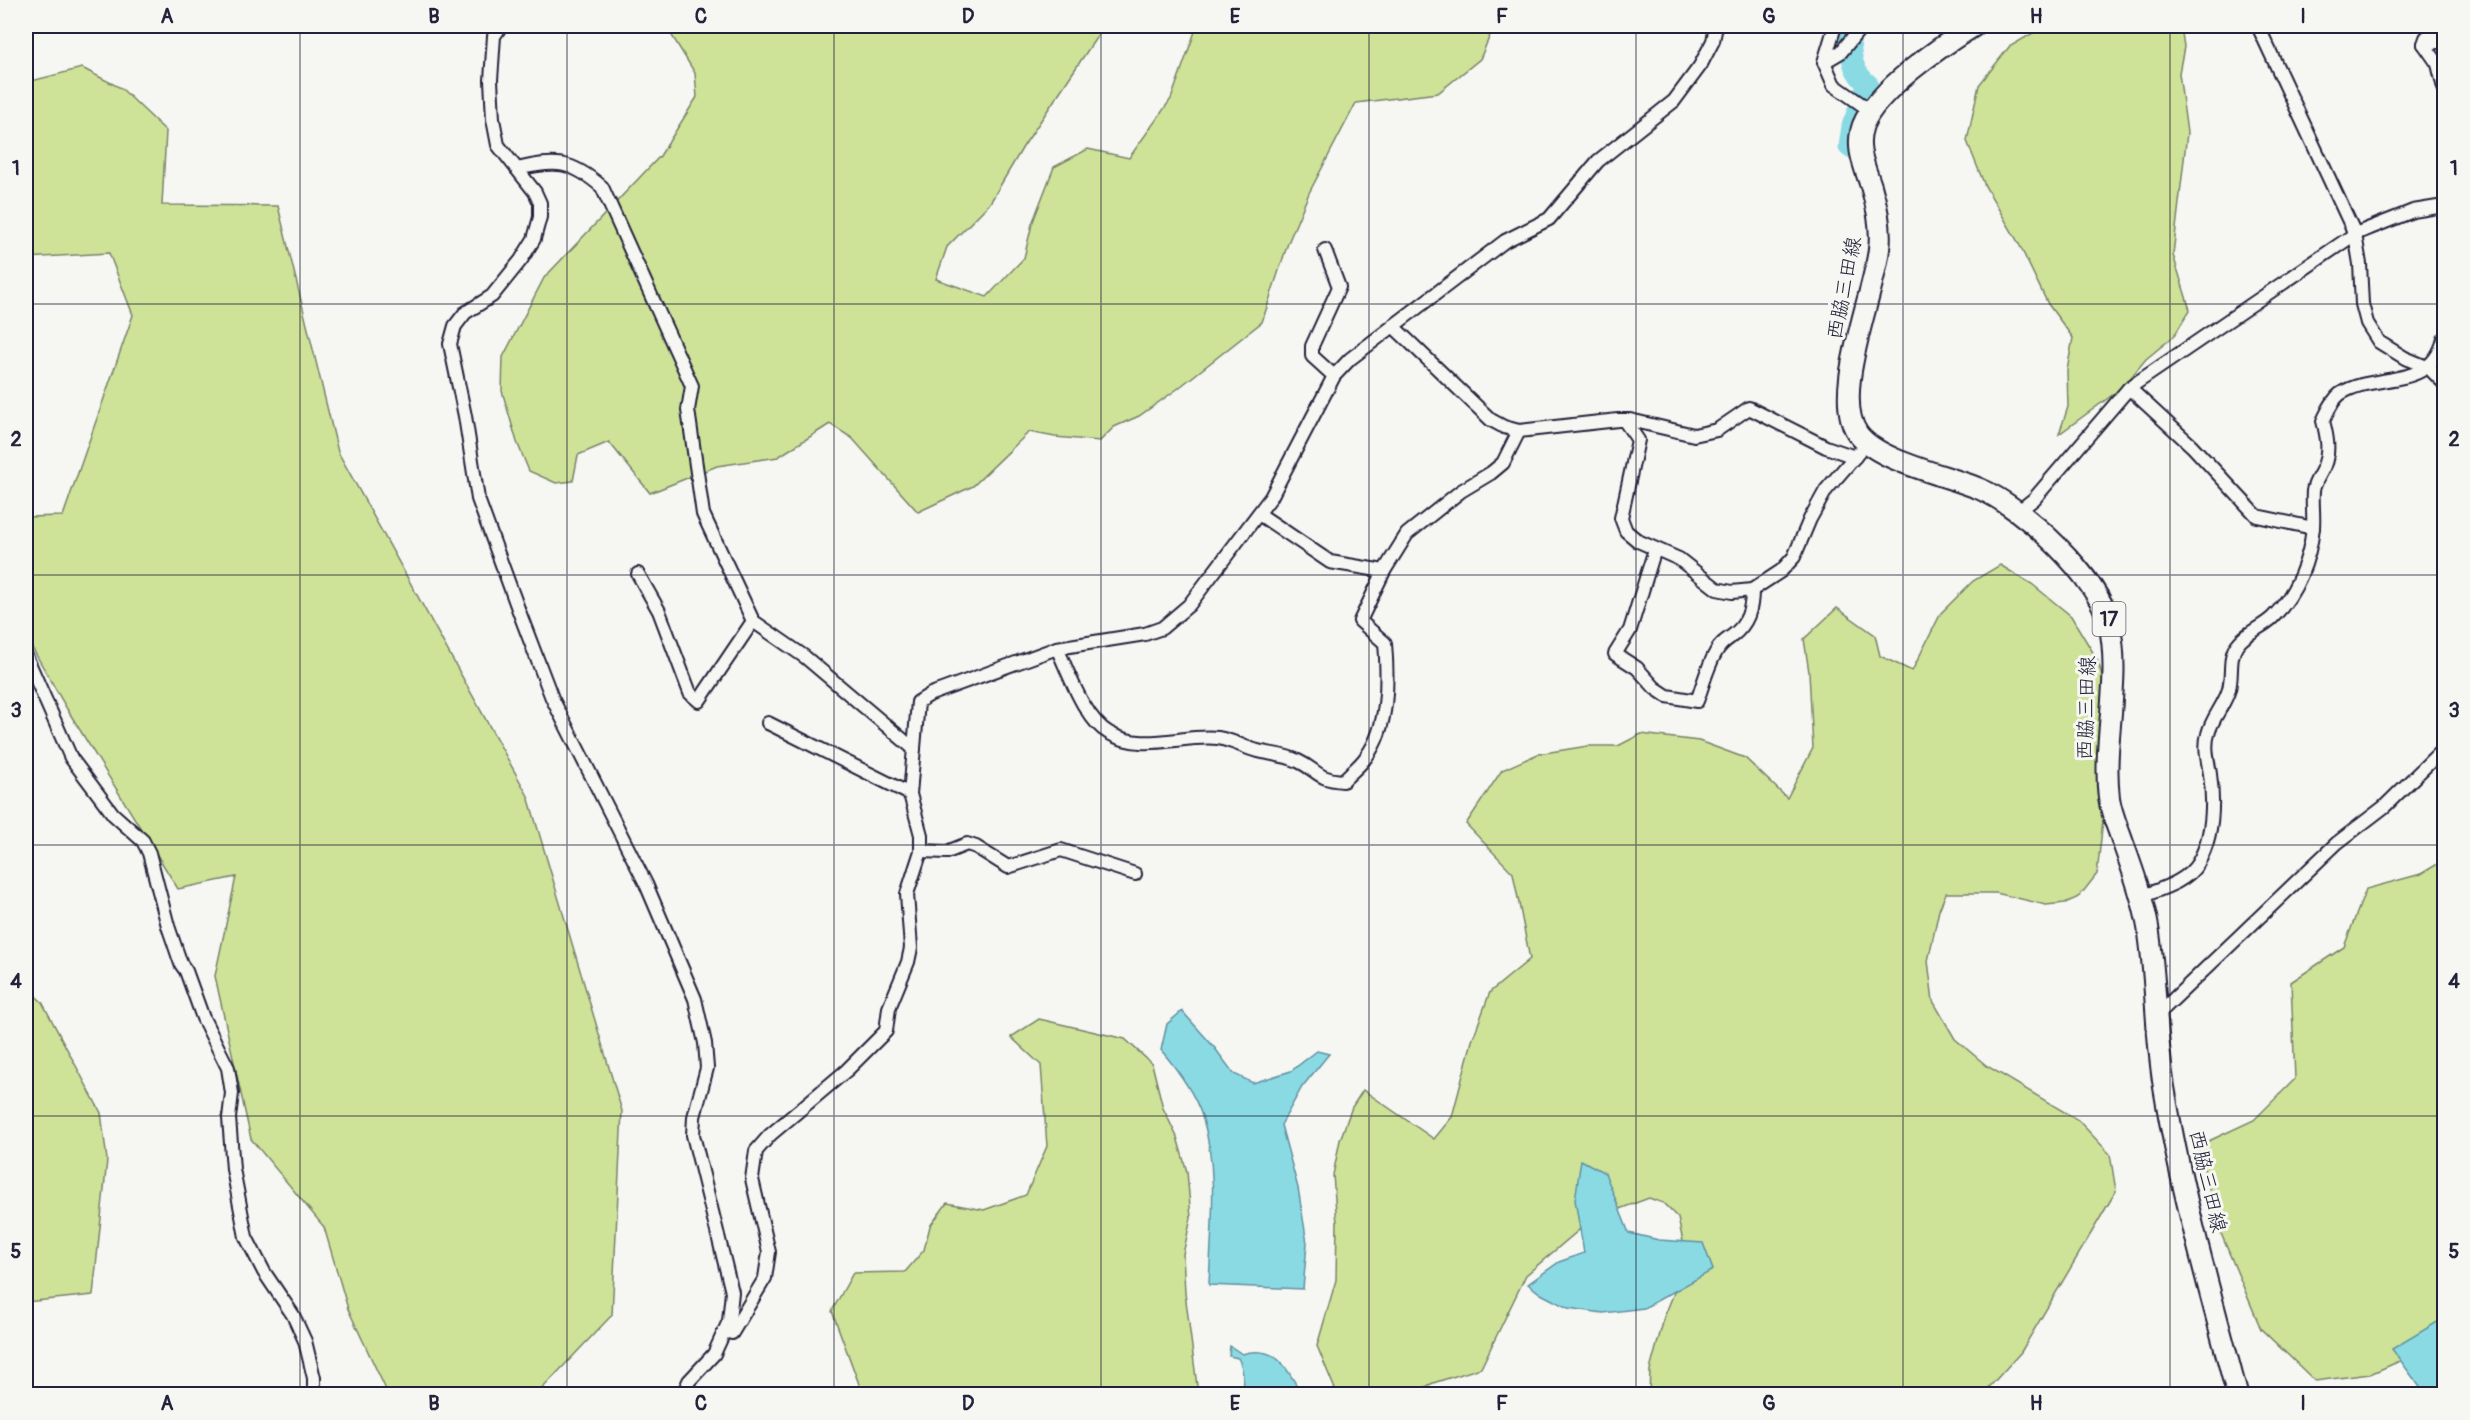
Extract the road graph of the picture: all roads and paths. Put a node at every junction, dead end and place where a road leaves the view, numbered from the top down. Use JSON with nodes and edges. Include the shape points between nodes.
{"nodes":[{"id":1,"x":501,"y":26,"type":"edge"},
{"id":2,"x":1716,"y":26,"type":"edge"},
{"id":3,"x":1835,"y":26,"type":"edge"},
{"id":4,"x":1862,"y":26,"type":"edge"},
{"id":5,"x":1974,"y":26,"type":"edge"},
{"id":6,"x":2258,"y":26,"type":"edge"},
{"id":7,"x":2439,"y":26,"type":"edge"},
{"id":8,"x":2445,"y":40,"type":"edge"},
{"id":9,"x":2424,"y":44,"type":"junction"},
{"id":10,"x":1824,"y":62,"type":"junction"},
{"id":11,"x":2445,"y":88,"type":"edge"},
{"id":12,"x":1871,"y":111,"type":"junction"},
{"id":13,"x":517,"y":169,"type":"junction"},
{"id":14,"x":2445,"y":206,"type":"edge"},
{"id":15,"x":2355,"y":234,"type":"junction"},
{"id":16,"x":1325,"y":250,"type":"dead end"},
{"id":17,"x":1393,"y":326,"type":"junction"},
{"id":18,"x":2445,"y":339,"type":"edge"},
{"id":19,"x":2429,"y":368,"type":"junction"},
{"id":20,"x":1334,"y":376,"type":"junction"},
{"id":21,"x":2445,"y":382,"type":"edge"},
{"id":22,"x":2129,"y":388,"type":"junction"},
{"id":23,"x":1624,"y":420,"type":"junction"},
{"id":24,"x":1519,"y":431,"type":"junction"},
{"id":25,"x":1861,"y":451,"type":"junction"},
{"id":26,"x":2019,"y":511,"type":"junction"},
{"id":27,"x":1260,"y":514,"type":"junction"},
{"id":28,"x":2313,"y":528,"type":"junction"},
{"id":29,"x":1655,"y":549,"type":"junction"},
{"id":30,"x":1384,"y":571,"type":"junction"},
{"id":31,"x":638,"y":574,"type":"dead end"},
{"id":32,"x":1752,"y":590,"type":"junction"},
{"id":33,"x":753,"y":621,"type":"junction"},
{"id":34,"x":1057,"y":648,"type":"junction"},
{"id":35,"x":26,"y":656,"type":"edge"},
{"id":36,"x":768,"y":723,"type":"dead end"},
{"id":37,"x":914,"y":749,"type":"junction"},
{"id":38,"x":2445,"y":751,"type":"edge"},
{"id":39,"x":910,"y":794,"type":"junction"},
{"id":40,"x":921,"y":851,"type":"junction"},
{"id":41,"x":1135,"y":874,"type":"dead end"},
{"id":42,"x":2140,"y":897,"type":"junction"},
{"id":43,"x":2157,"y":1015,"type":"junction"},
{"id":44,"x":725,"y":1331,"type":"junction"},
{"id":45,"x":314,"y":1395,"type":"edge"},
{"id":46,"x":682,"y":1395,"type":"edge"},
{"id":47,"x":2237,"y":1395,"type":"edge"}],
"edges":[{"from":1,"to":13,"type":"street","via":[[494,36],[493,120],[498,145]]},
{"from":2,"to":17,"type":"street","via":[[1701,66],[1674,100],[1598,160],[1549,219],[1505,241]]},
{"from":3,"to":10,"type":"street"},
{"from":4,"to":10,"type":"street","via":[[1841,52]]},
{"from":5,"to":12,"type":"main road","name":"西脇三田線","number":"17","via":[[1900,80]]},
{"from":6,"to":15,"type":"street"},
{"from":7,"to":9,"type":"street"},
{"from":8,"to":9,"type":"street"},
{"from":9,"to":11,"type":"street","via":[[2438,64]]},
{"from":10,"to":12,"type":"street","via":[[1834,85]]},
{"from":12,"to":25,"type":"main road","name":"西脇三田線","number":"17","via":[[1862,127],[1859,145],[1878,216],[1880,239],[1847,399]]},
{"from":13,"to":33,"type":"street","via":[[547,162],[567,164],[602,187],[692,386],[688,410],[703,514]]},
{"from":13,"to":44,"type":"street","via":[[540,203],[534,239],[492,296],[465,313],[455,326],[450,344],[478,499],[552,698],[646,884],[695,999],[706,1068],[693,1135],[732,1292]]},
{"from":14,"to":15,"type":"street","via":[[2414,211]]},
{"from":15,"to":19,"type":"street","via":[[2367,323],[2379,342]]},
{"from":15,"to":22,"type":"street"},
{"from":16,"to":20,"type":"street","via":[[1340,287],[1312,346],[1312,356]]},
{"from":17,"to":20,"type":"street"},
{"from":17,"to":24,"type":"street","via":[[1491,420]]},
{"from":18,"to":19,"type":"street"},
{"from":19,"to":21,"type":"street"},
{"from":19,"to":28,"type":"street","via":[[2340,394],[2323,421],[2328,440],[2325,464],[2313,489]]},
{"from":20,"to":27,"type":"street"},
{"from":22,"to":26,"type":"street","via":[[2034,499]]},
{"from":22,"to":28,"type":"street","via":[[2192,446],[2257,516]]},
{"from":23,"to":24,"type":"street"},
{"from":23,"to":25,"type":"street","via":[[1694,435],[1717,430],[1749,408],[1826,447]]},
{"from":23,"to":29,"type":"street","via":[[1638,440],[1621,518],[1626,531]]},
{"from":24,"to":30,"type":"street","via":[[1503,462],[1407,534]]},
{"from":25,"to":26,"type":"main road","name":"西脇三田線","number":"17","via":[[1887,455],[1982,490]]},
{"from":25,"to":32,"type":"street","via":[[1826,490],[1794,557]]},
{"from":26,"to":42,"type":"main road","name":"西脇三田線","number":"17","via":[[2086,579],[2108,619],[2113,664],[2109,798]]},
{"from":27,"to":30,"type":"street","via":[[1330,562]]},
{"from":27,"to":34,"type":"street","via":[[1189,605],[1162,628]]},
{"from":28,"to":42,"type":"street","via":[[2294,590],[2272,618],[2245,635],[2231,656],[2229,690],[2208,734],[2212,816],[2197,866],[2171,885]]},
{"from":29,"to":32,"type":"street","via":[[1679,559],[1717,589]]},
{"from":29,"to":32,"type":"street","via":[[1630,630],[1616,654],[1667,696],[1697,701],[1715,653],[1748,618]]},
{"from":30,"to":34,"type":"street","via":[[1360,621],[1385,643],[1388,680],[1382,722],[1367,757],[1343,781],[1326,780],[1298,760],[1220,738],[1157,743],[1110,734],[1088,712]]},
{"from":31,"to":33,"type":"street","via":[[659,611],[690,693],[699,701]]},
{"from":33,"to":37,"type":"street","via":[[805,657]]},
{"from":34,"to":37,"type":"street","via":[[918,702]]},
{"from":35,"to":45,"type":"street","via":[[71,758],[112,814],[143,841],[149,853],[181,964],[228,1068],[233,1169],[246,1237],[305,1341]]},
{"from":36,"to":39,"type":"street"},
{"from":37,"to":39,"type":"street"},
{"from":38,"to":43,"type":"street","via":[[2384,807],[2337,843]]},
{"from":39,"to":40,"type":"street","via":[[921,835]]},
{"from":40,"to":41,"type":"street","via":[[947,852],[967,844],[1008,867],[1061,850]]},
{"from":40,"to":44,"type":"street","via":[[908,894],[911,948],[889,1008],[886,1031],[756,1151],[752,1179],[769,1252],[765,1278],[732,1333]]},
{"from":42,"to":43,"type":"main road","name":"西脇三田線","number":"17","via":[[2153,962]]},
{"from":43,"to":47,"type":"main road","name":"西脇三田線","number":"17","via":[[2164,1092],[2182,1181]]},
{"from":44,"to":46,"type":"street","via":[[714,1354],[689,1381]]}]}
